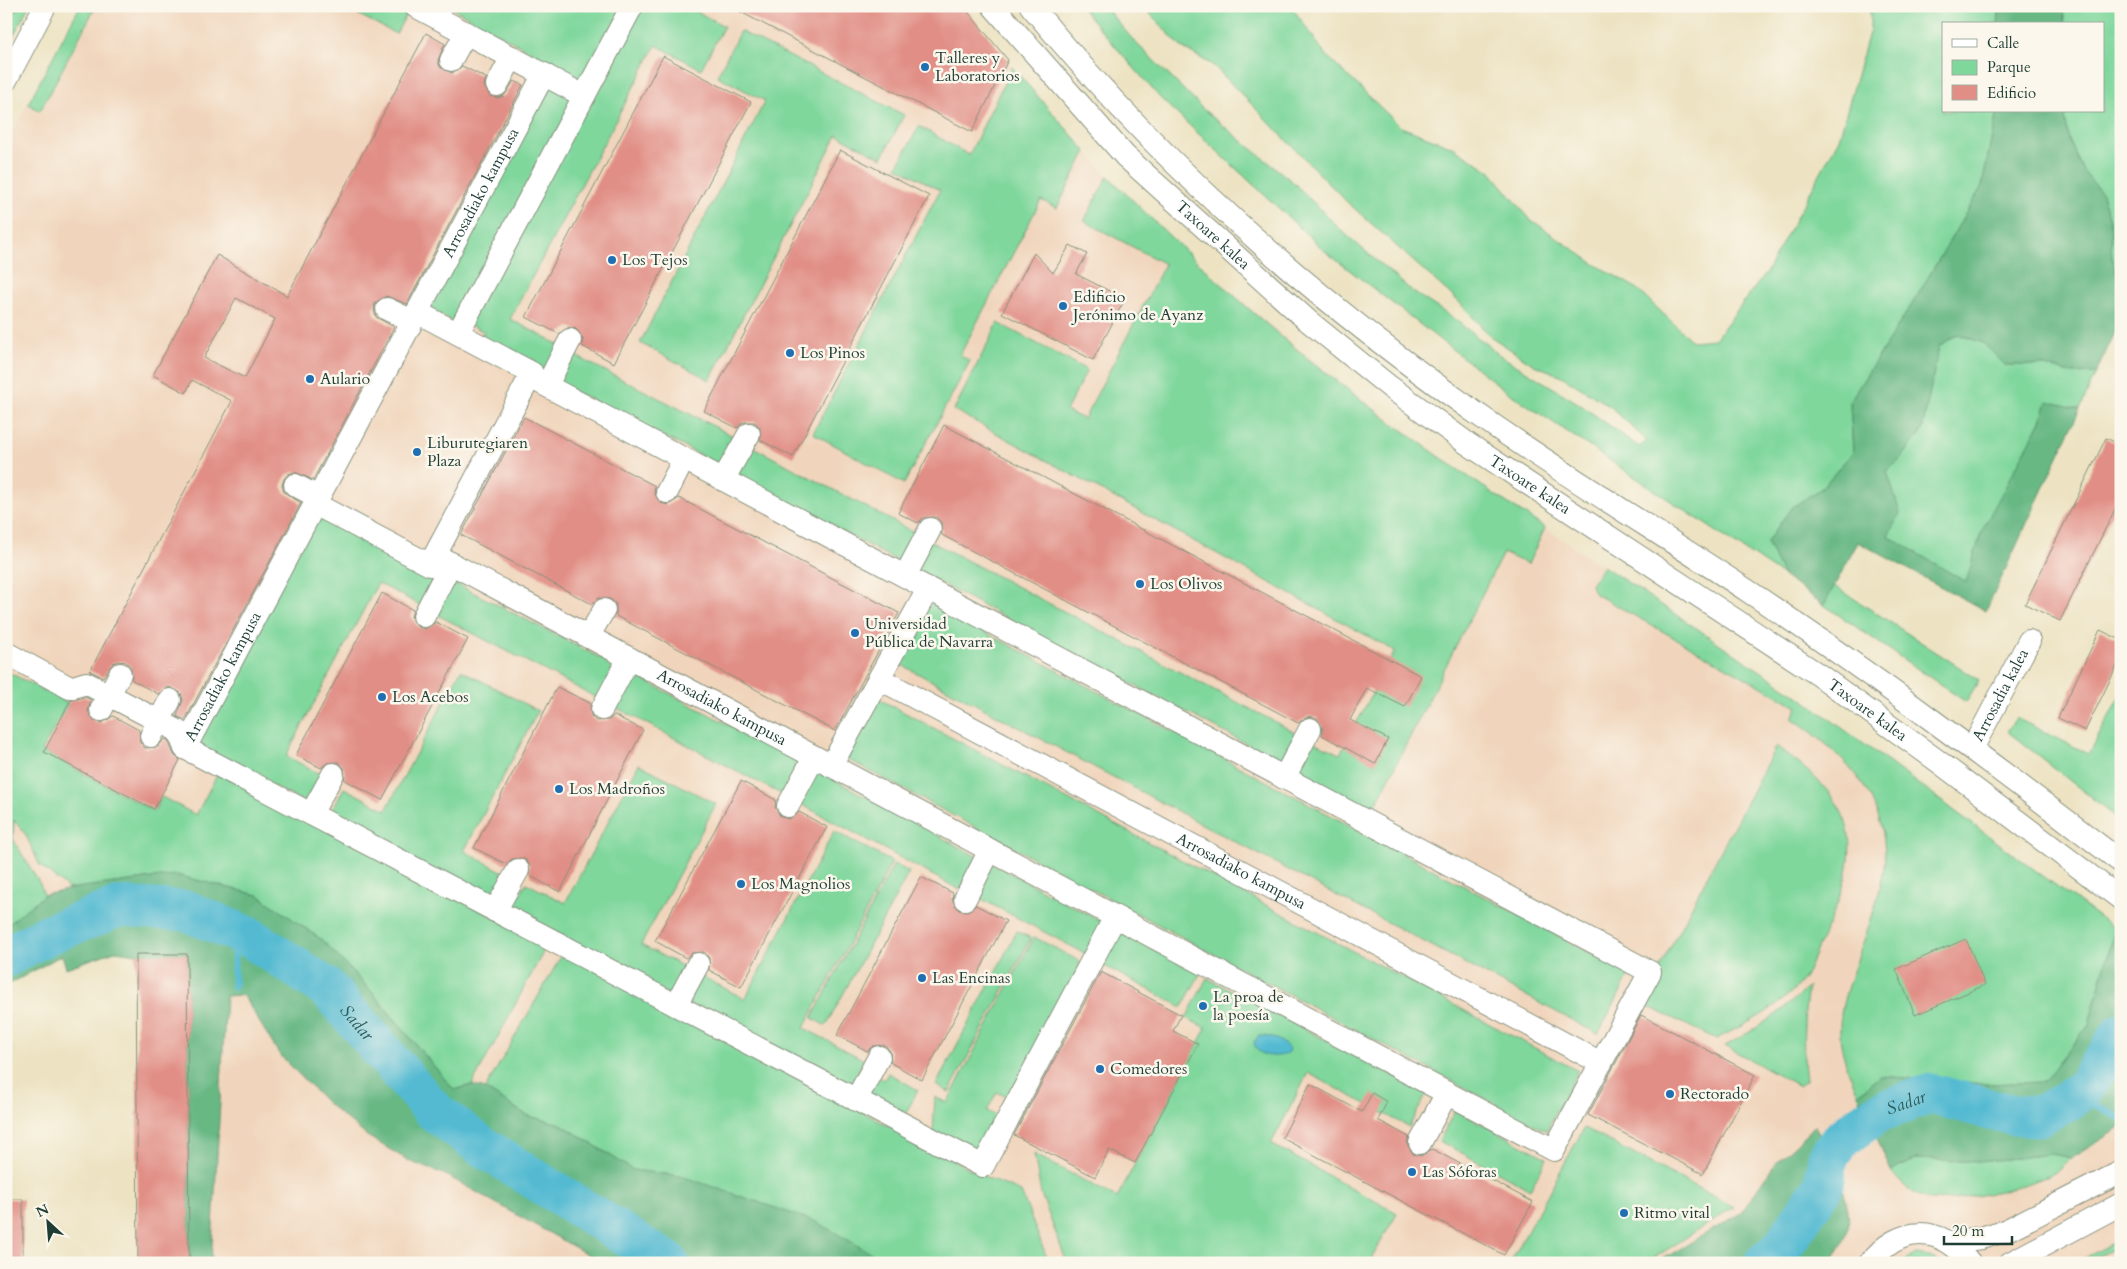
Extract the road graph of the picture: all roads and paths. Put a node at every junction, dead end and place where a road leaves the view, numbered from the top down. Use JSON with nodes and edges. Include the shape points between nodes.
{"nodes":[{"id":1,"x":45,"y":6,"type":"edge"},
{"id":2,"x":415,"y":6,"type":"edge"},
{"id":3,"x":632,"y":6,"type":"edge"},
{"id":4,"x":993,"y":6,"type":"edge"},
{"id":5,"x":1031,"y":6,"type":"edge"},
{"id":6,"x":466,"y":33,"type":"junction"},
{"id":7,"x":512,"y":57,"type":"junction"},
{"id":8,"x":451,"y":60,"type":"dead end"},
{"id":9,"x":544,"y":74,"type":"junction"},
{"id":10,"x":6,"y":80,"type":"edge"},
{"id":11,"x":497,"y":85,"type":"dead end"},
{"id":12,"x":584,"y":96,"type":"junction"},
{"id":13,"x":387,"y":309,"type":"dead end"},
{"id":14,"x":415,"y":316,"type":"junction"},
{"id":15,"x":458,"y":333,"type":"junction"},
{"id":16,"x":570,"y":340,"type":"dead end"},
{"id":17,"x":538,"y":381,"type":"junction"},
{"id":18,"x":749,"y":434,"type":"dead end"},
{"id":19,"x":684,"y":459,"type":"junction"},
{"id":20,"x":724,"y":480,"type":"junction"},
{"id":21,"x":294,"y":485,"type":"dead end"},
{"id":22,"x":667,"y":492,"type":"dead end"},
{"id":23,"x":316,"y":501,"type":"junction"},
{"id":24,"x":930,"y":529,"type":"dead end"},
{"id":25,"x":443,"y":559,"type":"junction"},
{"id":26,"x":905,"y":576,"type":"junction"},
{"id":27,"x":928,"y":588,"type":"junction"},
{"id":28,"x":604,"y":610,"type":"dead end"},
{"id":29,"x":424,"y":616,"type":"dead end"},
{"id":30,"x":588,"y":637,"type":"junction"},
{"id":31,"x":2029,"y":640,"type":"dead end"},
{"id":32,"x":6,"y":653,"type":"edge"},
{"id":33,"x":630,"y":658,"type":"junction"},
{"id":34,"x":120,"y":674,"type":"dead end"},
{"id":35,"x":880,"y":679,"type":"junction"},
{"id":36,"x":170,"y":700,"type":"dead end"},
{"id":37,"x":105,"y":702,"type":"junction"},
{"id":38,"x":602,"y":710,"type":"dead end"},
{"id":39,"x":155,"y":729,"type":"junction"},
{"id":40,"x":1310,"y":729,"type":"dead end"},
{"id":41,"x":185,"y":748,"type":"junction"},
{"id":42,"x":1972,"y":749,"type":"junction"},
{"id":43,"x":823,"y":762,"type":"junction"},
{"id":44,"x":333,"y":774,"type":"dead end"},
{"id":45,"x":1284,"y":778,"type":"junction"},
{"id":46,"x":788,"y":806,"type":"dead end"},
{"id":47,"x":311,"y":814,"type":"junction"},
{"id":48,"x":990,"y":850,"type":"junction"},
{"id":49,"x":2121,"y":862,"type":"edge"},
{"id":50,"x":518,"y":870,"type":"dead end"},
{"id":51,"x":965,"y":899,"type":"dead end"},
{"id":52,"x":2121,"y":899,"type":"edge"},
{"id":53,"x":495,"y":910,"type":"junction"},
{"id":54,"x":1115,"y":917,"type":"junction"},
{"id":55,"x":698,"y":964,"type":"dead end"},
{"id":56,"x":676,"y":1005,"type":"junction"},
{"id":57,"x":879,"y":1057,"type":"dead end"},
{"id":58,"x":1601,"y":1063,"type":"junction"},
{"id":59,"x":1446,"y":1093,"type":"junction"},
{"id":60,"x":856,"y":1100,"type":"junction"},
{"id":61,"x":1420,"y":1143,"type":"dead end"},
{"id":62,"x":2121,"y":1172,"type":"edge"},
{"id":63,"x":2121,"y":1204,"type":"edge"},
{"id":64,"x":1950,"y":1242,"type":"junction"},
{"id":65,"x":1870,"y":1263,"type":"edge"},
{"id":66,"x":1970,"y":1263,"type":"edge"},
{"id":67,"x":2010,"y":1263,"type":"edge"}],
"edges":[{"from":1,"to":10,"type":"street"},
{"from":2,"to":6,"type":"street"},
{"from":3,"to":12,"type":"street"},
{"from":4,"to":52,"type":"street","name":"Taxoare kalea","via":[[1125,156],[1307,320],[1390,387],[1468,444],[1819,675]]},
{"from":5,"to":42,"type":"street","name":"Taxoare kalea","via":[[1153,141],[1215,202],[1406,362],[1475,412],[1750,592]]},
{"from":6,"to":7,"type":"street"},
{"from":6,"to":8,"type":"street"},
{"from":7,"to":9,"type":"street"},
{"from":7,"to":11,"type":"street"},
{"from":9,"to":12,"type":"street"},
{"from":9,"to":14,"type":"street","name":"Arrosadiako kampusa"},
{"from":12,"to":15,"type":"street"},
{"from":13,"to":14,"type":"street","name":"Arrosadiako kampusa"},
{"from":14,"to":15,"type":"street","name":"Arrosadiako kampusa"},
{"from":14,"to":23,"type":"street","name":"Arrosadiako kampusa"},
{"from":15,"to":17,"type":"street","name":"Arrosadiako kampusa","via":[[532,373]]},
{"from":16,"to":17,"type":"street"},
{"from":17,"to":19,"type":"street","name":"Arrosadiako kampusa"},
{"from":17,"to":25,"type":"street"},
{"from":18,"to":20,"type":"street"},
{"from":19,"to":20,"type":"street","name":"Arrosadiako kampusa"},
{"from":19,"to":22,"type":"street"},
{"from":20,"to":26,"type":"street","name":"Arrosadiako kampusa"},
{"from":21,"to":23,"type":"street"},
{"from":23,"to":25,"type":"street","via":[[430,565]]},
{"from":23,"to":41,"type":"street","name":"Arrosadiako kampusa"},
{"from":24,"to":26,"type":"street"},
{"from":25,"to":29,"type":"street"},
{"from":25,"to":30,"type":"street","name":"Arrosadiako kampusa"},
{"from":26,"to":27,"type":"street","name":"Arrosadiako kampusa"},
{"from":27,"to":35,"type":"street"},
{"from":27,"to":45,"type":"street","name":"Arrosadiako kampusa"},
{"from":28,"to":30,"type":"street"},
{"from":30,"to":33,"type":"street","name":"Arrosadiako kampusa"},
{"from":31,"to":42,"type":"street","name":"Arrosadia kalea"},
{"from":32,"to":37,"type":"street","via":[[70,688],[86,683]]},
{"from":33,"to":38,"type":"street"},
{"from":33,"to":43,"type":"street","name":"Arrosadiako kampusa"},
{"from":34,"to":37,"type":"street"},
{"from":35,"to":43,"type":"street"},
{"from":35,"to":58,"type":"street","name":"Arrosadiako kampusa"},
{"from":36,"to":39,"type":"street"},
{"from":37,"to":39,"type":"street"},
{"from":39,"to":41,"type":"street","via":[[178,731]]},
{"from":40,"to":45,"type":"street"},
{"from":41,"to":47,"type":"street","name":"Arrosadiako kampusa"},
{"from":42,"to":49,"type":"street","name":"Taxoare kalea"},
{"from":43,"to":46,"type":"street"},
{"from":43,"to":48,"type":"street","name":"Arrosadiako kampusa"},
{"from":44,"to":47,"type":"street"},
{"from":45,"to":58,"type":"street","name":"Arrosadiako kampusa","via":[[1650,972]]},
{"from":47,"to":53,"type":"street","name":"Arrosadiako kampusa"},
{"from":48,"to":51,"type":"street"},
{"from":48,"to":54,"type":"street","name":"Arrosadiako kampusa"},
{"from":50,"to":53,"type":"street"},
{"from":53,"to":56,"type":"street","name":"Arrosadiako kampusa"},
{"from":54,"to":59,"type":"street","name":"Arrosadiako kampusa"},
{"from":54,"to":60,"type":"street","name":"Arrosadiako kampusa","via":[[983,1166]]},
{"from":55,"to":56,"type":"street"},
{"from":56,"to":60,"type":"street","name":"Arrosadiako kampusa"},
{"from":57,"to":60,"type":"street"},
{"from":58,"to":59,"type":"street","name":"Arrosadiako kampusa","via":[[1554,1150]]},
{"from":59,"to":61,"type":"street"},
{"from":62,"to":64,"type":"street","via":[[2008,1230]]},
{"from":63,"to":67,"type":"street"},
{"from":64,"to":65,"type":"street","via":[[1926,1234],[1909,1235],[1893,1240]]},
{"from":64,"to":66,"type":"street"}]}
